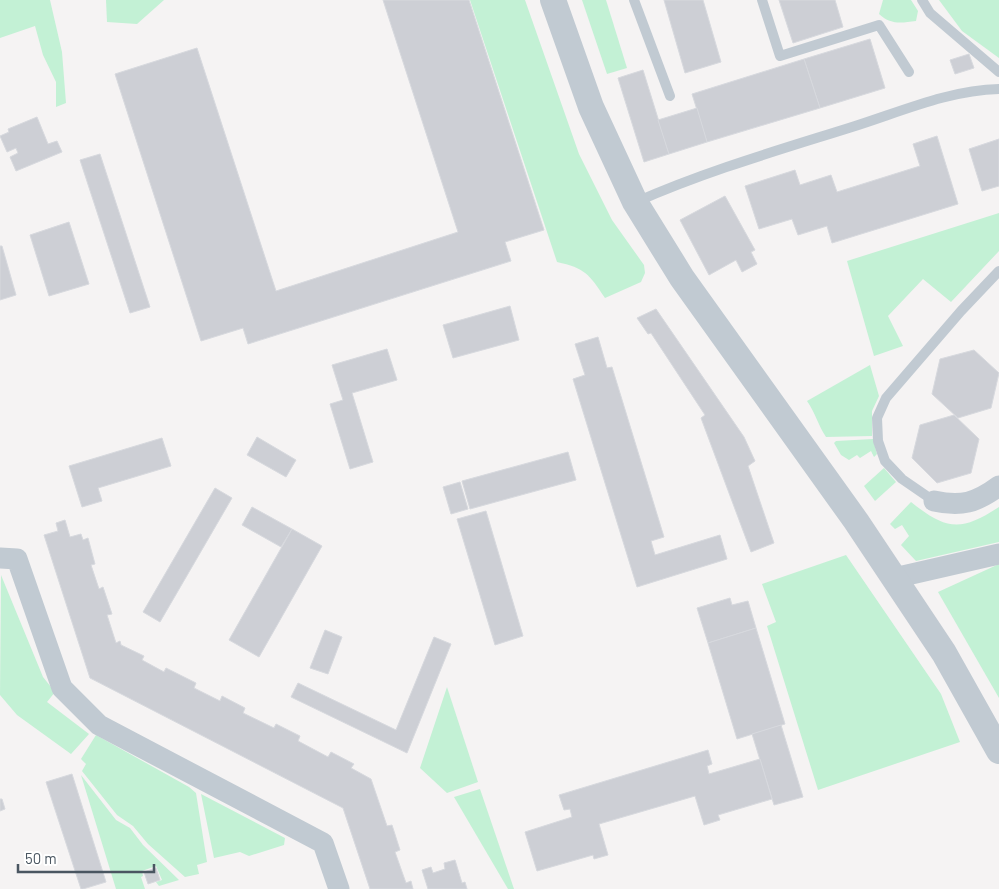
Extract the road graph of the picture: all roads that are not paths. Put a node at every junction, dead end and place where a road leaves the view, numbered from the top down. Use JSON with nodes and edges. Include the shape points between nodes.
{"nodes":[{"id":1,"x":553,"y":0,"type":"edge"},
{"id":2,"x":634,"y":0,"type":"edge"},
{"id":3,"x":762,"y":0,"type":"edge"},
{"id":4,"x":922,"y":0,"type":"edge"},
{"id":5,"x":909,"y":72,"type":"dead end"},
{"id":6,"x":999,"y":72,"type":"edge"},
{"id":7,"x":999,"y":89,"type":"edge"},
{"id":8,"x":670,"y":96,"type":"dead end"},
{"id":9,"x":635,"y":202,"type":"junction"},
{"id":10,"x":999,"y":271,"type":"edge"},
{"id":11,"x":999,"y":486,"type":"edge"},
{"id":12,"x":934,"y":501,"type":"joint"},
{"id":13,"x":999,"y":554,"type":"edge"},
{"id":14,"x":0,"y":558,"type":"edge"},
{"id":15,"x":894,"y":578,"type":"junction"},
{"id":16,"x":999,"y":751,"type":"edge"},
{"id":17,"x":339,"y":889,"type":"edge"}],
"edges":[{"from":1,"to":9,"type":"street","via":[[591,107]]},
{"from":2,"to":8,"type":"lane"},
{"from":3,"to":5,"type":"lane","via":[[780,56],[879,25]]},
{"from":4,"to":6,"type":"lane","via":[[930,12]]},
{"from":7,"to":9,"type":"lane","via":[[973,90],[919,105],[685,180]]},
{"from":9,"to":15,"type":"street","via":[[682,278]]},
{"from":10,"to":12,"type":"lane","via":[[886,398],[876,418],[878,442],[885,461],[902,479]]},
{"from":11,"to":12,"type":"street","via":[[985,497],[955,506]]},
{"from":13,"to":15,"type":"street"},
{"from":14,"to":17,"type":"street","via":[[17,559],[62,688],[74,700],[99,724],[323,843]]},
{"from":15,"to":16,"type":"street","via":[[944,653]]}]}
